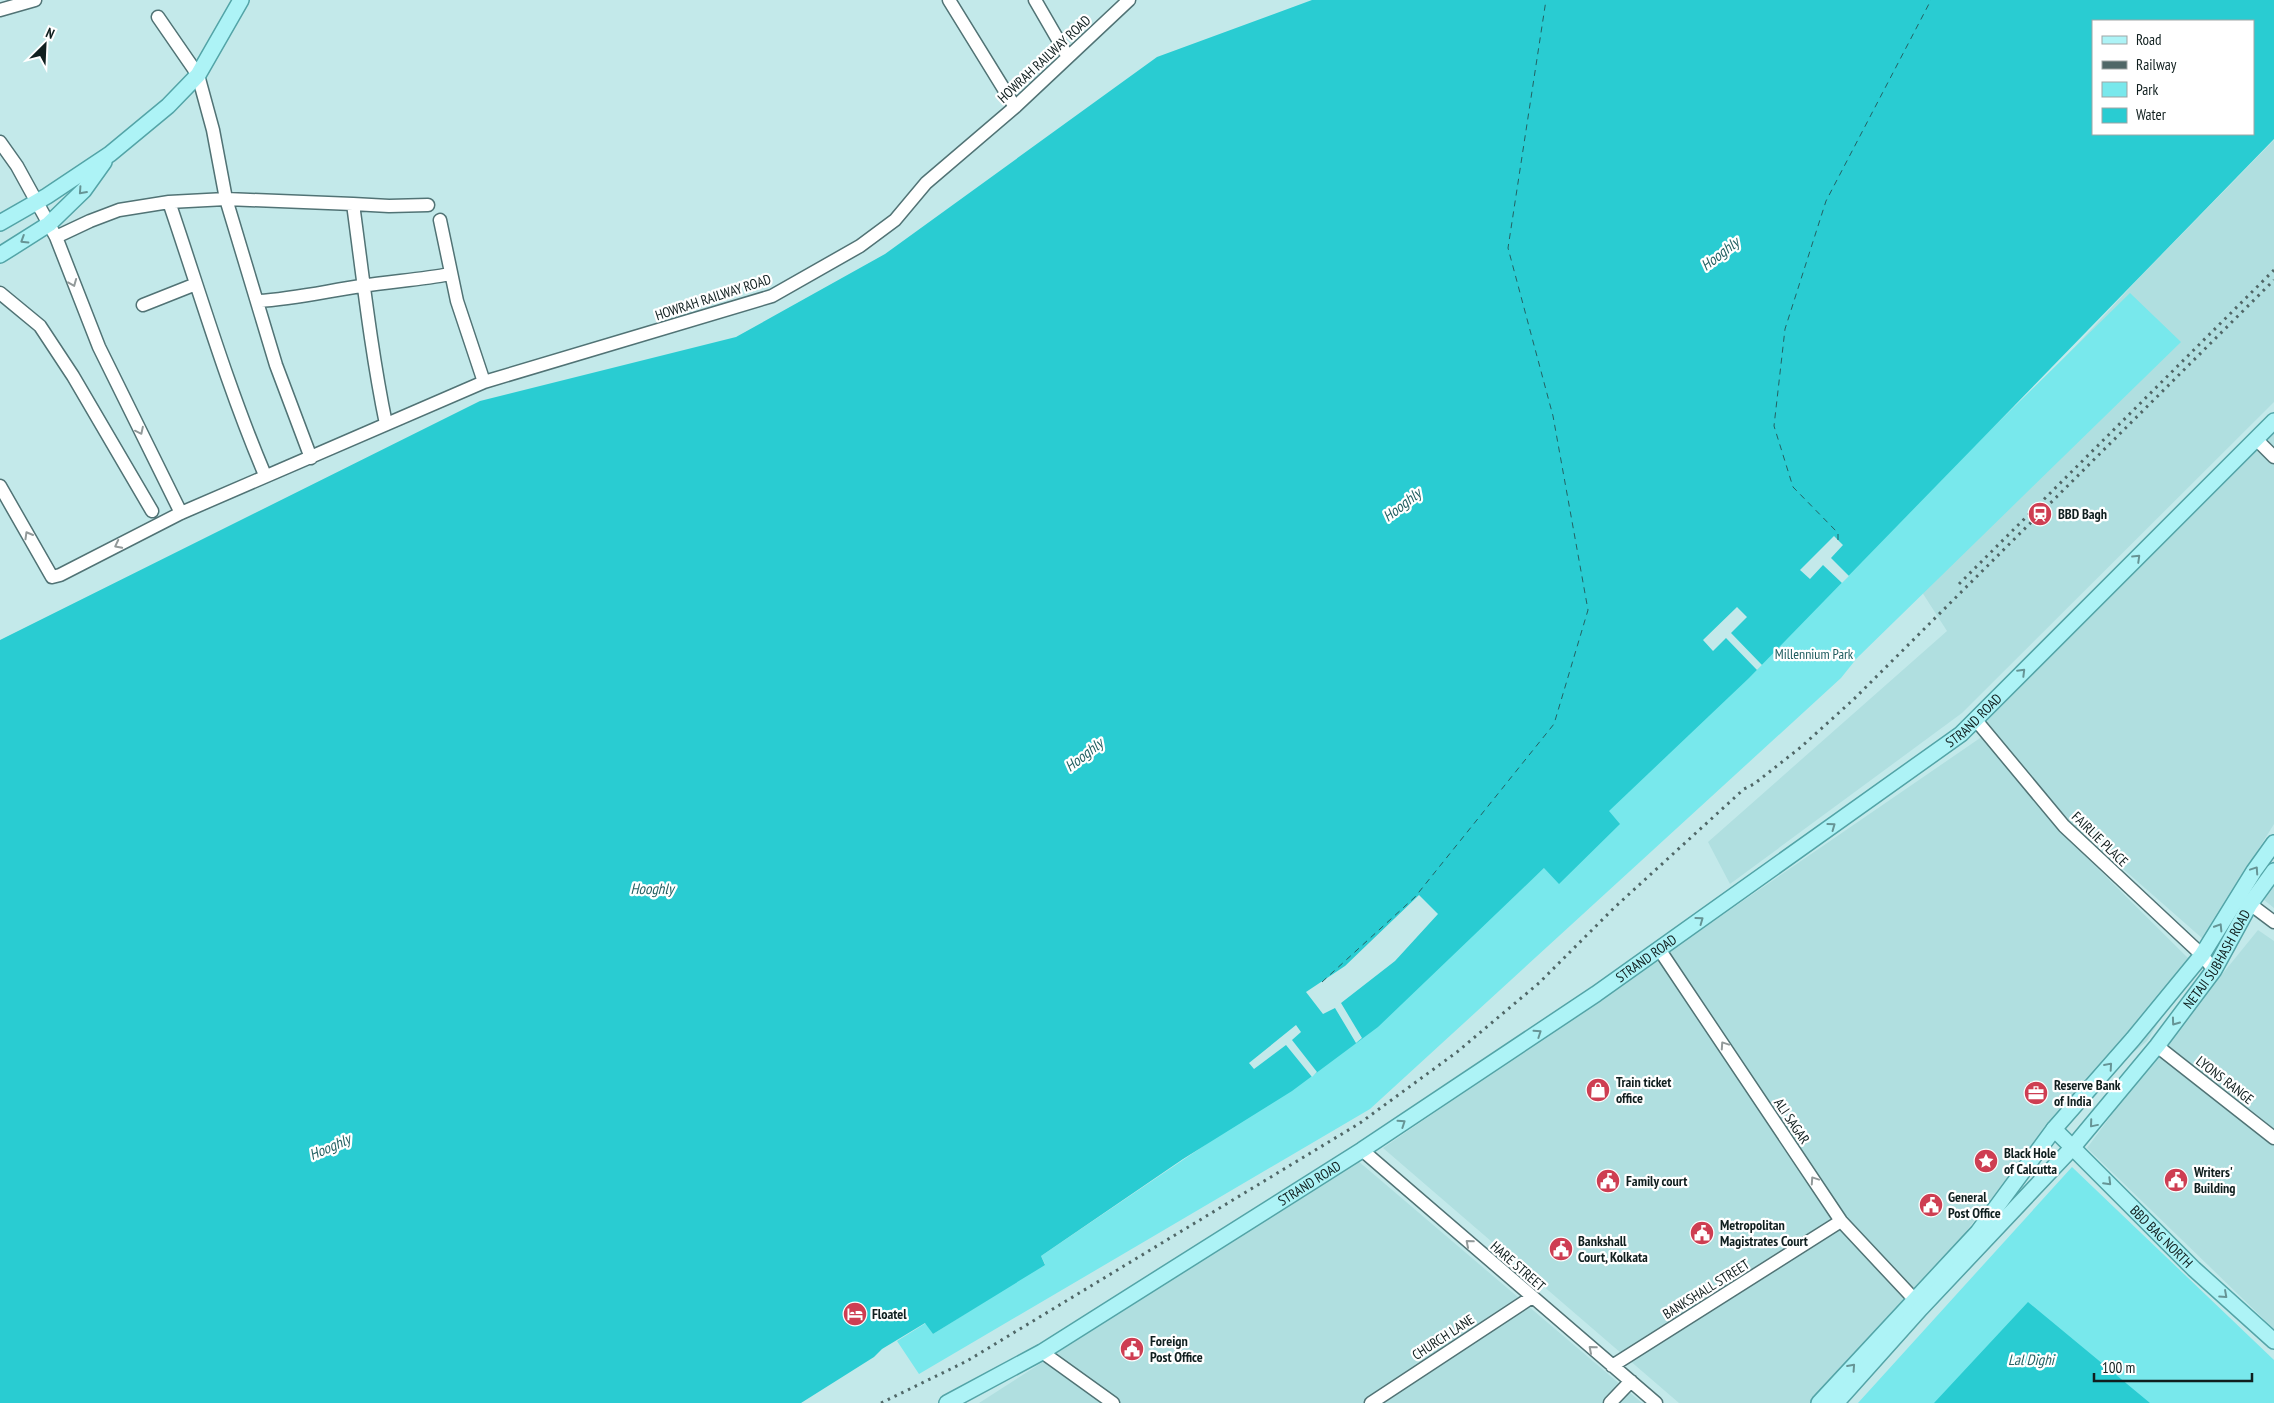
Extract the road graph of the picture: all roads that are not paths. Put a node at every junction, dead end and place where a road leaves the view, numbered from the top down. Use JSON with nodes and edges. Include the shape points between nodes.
{"nodes":[{"id":1,"x":35,"y":0,"type":"edge"},
{"id":2,"x":241,"y":0,"type":"edge"},
{"id":3,"x":950,"y":0,"type":"edge"},
{"id":4,"x":1035,"y":0,"type":"edge"},
{"id":5,"x":1129,"y":0,"type":"edge"},
{"id":6,"x":0,"y":10,"type":"edge"},
{"id":7,"x":158,"y":17,"type":"dead end"},
{"id":8,"x":1068,"y":57,"type":"junction"},
{"id":9,"x":198,"y":75,"type":"junction"},
{"id":10,"x":1015,"y":107,"type":"junction"},
{"id":11,"x":0,"y":142,"type":"edge"},
{"id":12,"x":110,"y":154,"type":"junction"},
{"id":13,"x":226,"y":199,"type":"junction"},
{"id":14,"x":37,"y":202,"type":"junction"},
{"id":15,"x":169,"y":202,"type":"junction"},
{"id":16,"x":353,"y":204,"type":"junction"},
{"id":17,"x":428,"y":205,"type":"dead end"},
{"id":18,"x":440,"y":220,"type":"dead end"},
{"id":19,"x":0,"y":223,"type":"edge"},
{"id":20,"x":52,"y":231,"type":"junction"},
{"id":21,"x":0,"y":255,"type":"edge"},
{"id":22,"x":450,"y":274,"type":"junction"},
{"id":23,"x":196,"y":284,"type":"junction"},
{"id":24,"x":363,"y":286,"type":"junction"},
{"id":25,"x":0,"y":293,"type":"edge"},
{"id":26,"x":258,"y":301,"type":"junction"},
{"id":27,"x":143,"y":305,"type":"dead end"},
{"id":28,"x":484,"y":382,"type":"junction"},
{"id":29,"x":2274,"y":421,"type":"edge"},
{"id":30,"x":386,"y":424,"type":"junction"},
{"id":31,"x":2256,"y":439,"type":"junction"},
{"id":32,"x":2274,"y":457,"type":"edge"},
{"id":33,"x":311,"y":458,"type":"junction"},
{"id":34,"x":265,"y":475,"type":"junction"},
{"id":35,"x":0,"y":486,"type":"edge"},
{"id":36,"x":152,"y":511,"type":"dead end"},
{"id":37,"x":180,"y":514,"type":"junction"},
{"id":38,"x":1975,"y":719,"type":"junction"},
{"id":39,"x":2274,"y":843,"type":"edge"},
{"id":40,"x":2274,"y":871,"type":"edge"},
{"id":41,"x":2243,"y":902,"type":"junction"},
{"id":42,"x":2274,"y":922,"type":"edge"},
{"id":43,"x":1659,"y":949,"type":"junction"},
{"id":44,"x":2202,"y":955,"type":"junction"},
{"id":45,"x":2214,"y":970,"type":"junction"},
{"id":46,"x":2158,"y":1046,"type":"junction"},
{"id":47,"x":2054,"y":1129,"type":"junction"},
{"id":48,"x":2274,"y":1138,"type":"edge"},
{"id":49,"x":2073,"y":1147,"type":"junction"},
{"id":50,"x":1362,"y":1150,"type":"junction"},
{"id":51,"x":1841,"y":1221,"type":"junction"},
{"id":52,"x":1532,"y":1297,"type":"junction"},
{"id":53,"x":1917,"y":1303,"type":"junction"},
{"id":54,"x":2274,"y":1341,"type":"edge"},
{"id":55,"x":1042,"y":1352,"type":"junction"},
{"id":56,"x":1612,"y":1366,"type":"junction"},
{"id":57,"x":1631,"y":1381,"type":"junction"},
{"id":58,"x":947,"y":1403,"type":"edge"},
{"id":59,"x":1113,"y":1403,"type":"edge"},
{"id":60,"x":1370,"y":1403,"type":"edge"},
{"id":61,"x":1610,"y":1403,"type":"edge"},
{"id":62,"x":1656,"y":1403,"type":"edge"},
{"id":63,"x":1819,"y":1403,"type":"edge"},
{"id":64,"x":1836,"y":1403,"type":"edge"}],
"edges":[{"from":1,"to":6,"type":"street"},
{"from":2,"to":9,"type":"main road"},
{"from":3,"to":10,"type":"street"},
{"from":4,"to":8,"type":"street"},
{"from":5,"to":8,"type":"street","name":"HOWRAH RAILWAY ROAD"},
{"from":7,"to":9,"type":"street"},
{"from":8,"to":10,"type":"street","name":"HOWRAH RAILWAY ROAD"},
{"from":9,"to":12,"type":"main road","via":[[168,106]]},
{"from":9,"to":13,"type":"street","via":[[213,130]]},
{"from":10,"to":28,"type":"street","name":"HOWRAH RAILWAY ROAD","via":[[926,183],[895,220],[860,246],[772,296]]},
{"from":11,"to":14,"type":"street"},
{"from":12,"to":14,"type":"main road"},
{"from":12,"to":20,"type":"main road","one_way":true},
{"from":13,"to":15,"type":"street"},
{"from":13,"to":16,"type":"street"},
{"from":13,"to":26,"type":"street"},
{"from":14,"to":19,"type":"main road"},
{"from":14,"to":20,"type":"street"},
{"from":15,"to":20,"type":"street","via":[[119,210]]},
{"from":15,"to":23,"type":"street"},
{"from":16,"to":17,"type":"street"},
{"from":16,"to":24,"type":"street"},
{"from":18,"to":22,"type":"street"},
{"from":20,"to":21,"type":"main road","one_way":true},
{"from":20,"to":37,"type":"street","one_way":true,"via":[[99,346]]},
{"from":22,"to":24,"type":"street"},
{"from":22,"to":28,"type":"street"},
{"from":23,"to":27,"type":"street"},
{"from":23,"to":34,"type":"street","via":[[240,415]]},
{"from":24,"to":26,"type":"street"},
{"from":24,"to":30,"type":"street"},
{"from":25,"to":36,"type":"street","via":[[40,326]]},
{"from":26,"to":33,"type":"street","via":[[276,365]]},
{"from":28,"to":30,"type":"street","name":"HOWRAH RAILWAY ROAD"},
{"from":29,"to":31,"type":"main road","name":"STRAND ROAD"},
{"from":30,"to":33,"type":"street","name":"HOWRAH RAILWAY ROAD"},
{"from":31,"to":32,"type":"street"},
{"from":38,"to":31,"type":"main road","name":"STRAND ROAD","one_way":true},
{"from":33,"to":34,"type":"street","name":"HOWRAH RAILWAY ROAD"},
{"from":34,"to":37,"type":"street","name":"HOWRAH RAILWAY ROAD"},
{"from":37,"to":35,"type":"street","name":"HOWRAH RAILWAY ROAD","one_way":true,"via":[[52,577]]},
{"from":43,"to":38,"type":"main road","name":"STRAND ROAD","one_way":true,"via":[[1961,734]]},
{"from":38,"to":44,"type":"street","name":"FAIRLIE PLACE","via":[[2064,826]]},
{"from":41,"to":39,"type":"main road","name":"NETAJI SUBHASH ROAD","one_way":true},
{"from":40,"to":41,"type":"main road","name":"NETAJI SUBHASH ROAD"},
{"from":41,"to":42,"type":"street"},
{"from":44,"to":41,"type":"main road","one_way":true},
{"from":41,"to":45,"type":"main road","name":"NETAJI SUBHASH ROAD"},
{"from":50,"to":43,"type":"main road","name":"STRAND ROAD","one_way":true},
{"from":51,"to":43,"type":"street","name":"ALI SAGAR","one_way":true},
{"from":44,"to":45,"type":"street","name":"FAIRLIE PLACE"},
{"from":47,"to":44,"type":"main road","one_way":true},
{"from":45,"to":46,"type":"main road","name":"NETAJI SUBHASH ROAD","one_way":true},
{"from":46,"to":48,"type":"street","name":"LYONS RANGE"},
{"from":46,"to":49,"type":"main road","name":"NETAJI SUBHASH ROAD","one_way":true},
{"from":47,"to":49,"type":"main road","name":"BBD BAG NORTH"},
{"from":47,"to":53,"type":"main road","via":[[1978,1232]]},
{"from":49,"to":53,"type":"main road","name":"NETAJI SUBHASH ROAD"},
{"from":49,"to":54,"type":"main road","name":"BBD BAG NORTH","one_way":true,"via":[[2194,1269]]},
{"from":52,"to":50,"type":"street","name":"HARE STREET","one_way":true},
{"from":50,"to":55,"type":"main road","name":"STRAND ROAD"},
{"from":51,"to":53,"type":"street","name":"ALI SAGAR"},
{"from":51,"to":56,"type":"street","name":"BANKSHALL STREET"},
{"from":56,"to":52,"type":"street","name":"HARE STREET","one_way":true},
{"from":52,"to":60,"type":"street","name":"CHURCH LANE"},
{"from":63,"to":53,"type":"main road","one_way":true},
{"from":53,"to":64,"type":"main road"},
{"from":55,"to":58,"type":"main road","name":"STRAND ROAD"},
{"from":55,"to":59,"type":"street"},
{"from":56,"to":57,"type":"street","name":"HARE STREET"},
{"from":57,"to":61,"type":"street"},
{"from":57,"to":62,"type":"street","name":"HARE STREET"}]}
